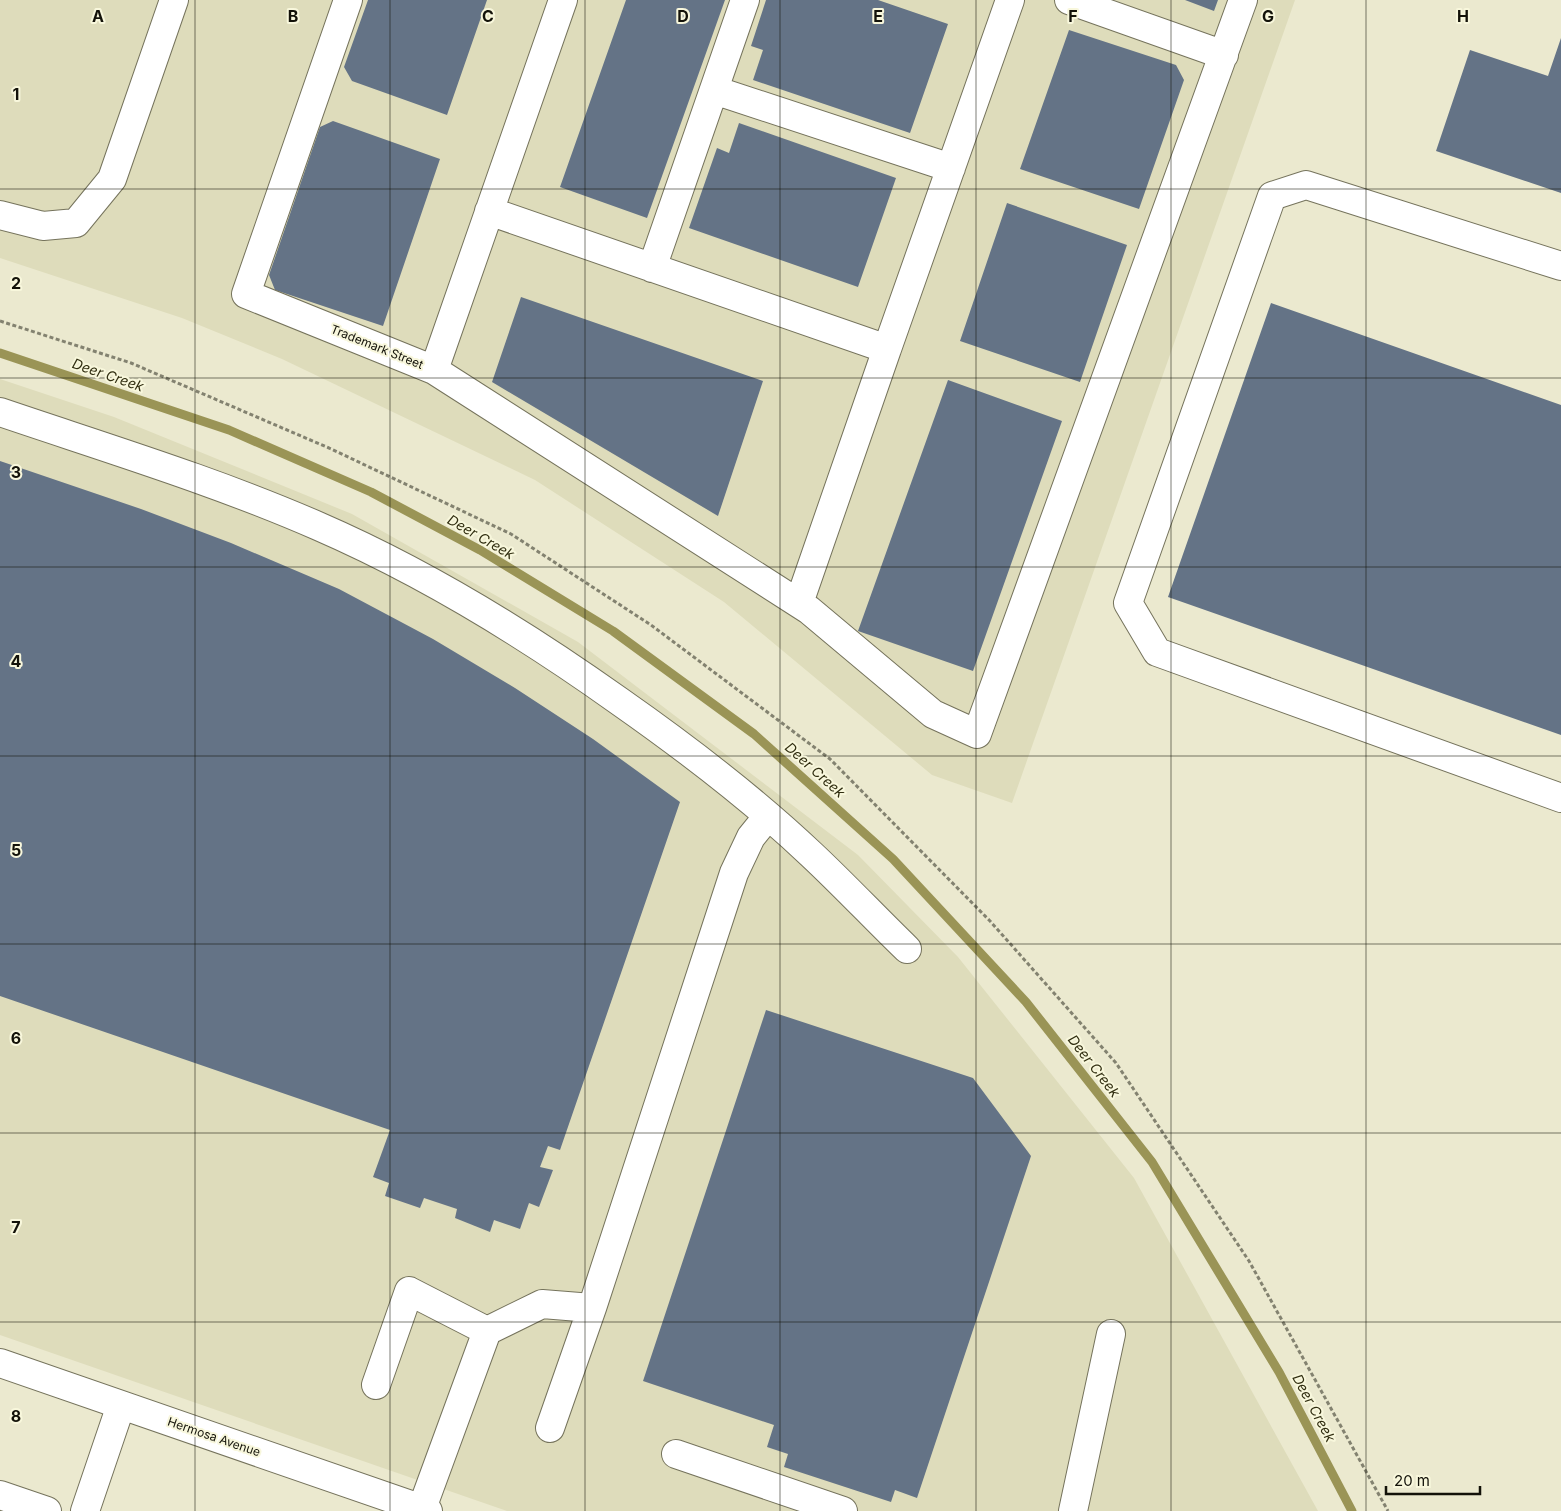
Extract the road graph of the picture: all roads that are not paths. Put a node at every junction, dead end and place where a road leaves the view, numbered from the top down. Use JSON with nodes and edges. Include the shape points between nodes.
{"nodes":[{"id":1,"x":174,"y":0,"type":"edge"},
{"id":2,"x":348,"y":0,"type":"edge"},
{"id":3,"x":563,"y":0,"type":"edge"},
{"id":4,"x":745,"y":0,"type":"edge"},
{"id":5,"x":1010,"y":0,"type":"edge"},
{"id":6,"x":1069,"y":0,"type":"edge"},
{"id":7,"x":1243,"y":0,"type":"edge"},
{"id":8,"x":1224,"y":55,"type":"junction"},
{"id":9,"x":714,"y":90,"type":"junction"},
{"id":10,"x":950,"y":168,"type":"junction"},
{"id":11,"x":489,"y":212,"type":"junction"},
{"id":12,"x":0,"y":215,"type":"edge"},
{"id":13,"x":1561,"y":266,"type":"edge"},
{"id":14,"x":652,"y":268,"type":"junction"},
{"id":15,"x":887,"y":349,"type":"junction"},
{"id":16,"x":434,"y":370,"type":"junction"},
{"id":17,"x":0,"y":412,"type":"edge"},
{"id":18,"x":799,"y":603,"type":"junction"},
{"id":19,"x":1561,"y":798,"type":"edge"},
{"id":20,"x":768,"y":816,"type":"junction"},
{"id":21,"x":907,"y":949,"type":"dead end"},
{"id":22,"x":592,"y":1308,"type":"junction"},
{"id":23,"x":487,"y":1331,"type":"junction"},
{"id":24,"x":1111,"y":1334,"type":"dead end"},
{"id":25,"x":0,"y":1363,"type":"edge"},
{"id":26,"x":376,"y":1385,"type":"dead end"},
{"id":27,"x":121,"y":1405,"type":"junction"},
{"id":28,"x":550,"y":1428,"type":"dead end"},
{"id":29,"x":676,"y":1454,"type":"dead end"},
{"id":30,"x":0,"y":1496,"type":"edge"},
{"id":31,"x":424,"y":1510,"type":"edge"},
{"id":32,"x":47,"y":1511,"type":"edge"},
{"id":33,"x":85,"y":1511,"type":"edge"},
{"id":34,"x":843,"y":1511,"type":"edge"},
{"id":35,"x":1073,"y":1511,"type":"edge"}],
"edges":[{"from":1,"to":12,"type":"street","via":[[112,179],[76,223],[43,226]]},
{"from":2,"to":16,"type":"street","name":"Trademark Street","via":[[246,294]]},
{"from":3,"to":11,"type":"street","name":"Trademark Street"},
{"from":4,"to":9,"type":"street"},
{"from":5,"to":10,"type":"street"},
{"from":6,"to":8,"type":"street"},
{"from":7,"to":8,"type":"street"},
{"from":8,"to":18,"type":"street","via":[[977,734],[933,714]]},
{"from":9,"to":10,"type":"street"},
{"from":9,"to":14,"type":"street"},
{"from":10,"to":15,"type":"street"},
{"from":11,"to":14,"type":"street"},
{"from":11,"to":16,"type":"street","name":"Trademark Street"},
{"from":13,"to":19,"type":"street","via":[[1306,185],[1272,196],[1128,603],[1157,652]]},
{"from":14,"to":15,"type":"street"},
{"from":15,"to":18,"type":"street"},
{"from":16,"to":18,"type":"street"},
{"from":17,"to":20,"type":"street","via":[[241,494],[374,552],[495,619],[570,666],[676,741]]},
{"from":20,"to":21,"type":"street","via":[[812,854]]},
{"from":20,"to":22,"type":"street","via":[[751,837],[734,873]]},
{"from":22,"to":23,"type":"street","via":[[542,1304]]},
{"from":22,"to":28,"type":"street"},
{"from":23,"to":26,"type":"street","via":[[409,1291]]},
{"from":23,"to":31,"type":"street"},
{"from":24,"to":35,"type":"street"},
{"from":25,"to":27,"type":"street","name":"Hermosa Avenue"},
{"from":27,"to":31,"type":"street","name":"Hermosa Avenue"},
{"from":27,"to":33,"type":"street"},
{"from":29,"to":34,"type":"street"},
{"from":30,"to":32,"type":"street"}]}
